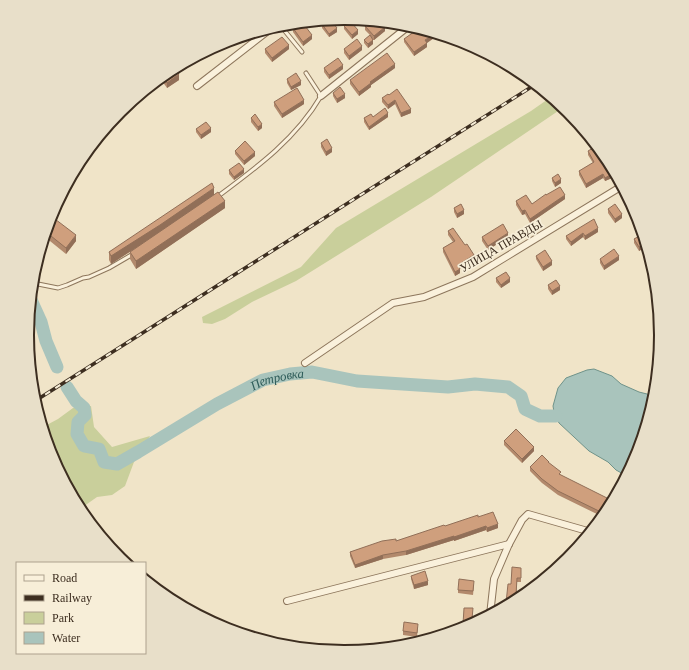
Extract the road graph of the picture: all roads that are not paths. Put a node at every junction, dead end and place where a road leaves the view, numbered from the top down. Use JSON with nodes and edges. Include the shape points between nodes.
{"nodes":[{"id":1,"x":285,"y":31,"type":"edge"},
{"id":2,"x":403,"y":31,"type":"edge"},
{"id":3,"x":260,"y":37,"type":"edge"},
{"id":4,"x":302,"y":52,"type":"dead end"},
{"id":5,"x":306,"y":73,"type":"dead end"},
{"id":6,"x":197,"y":86,"type":"dead end"},
{"id":7,"x":321,"y":96,"type":"junction"},
{"id":8,"x":618,"y":189,"type":"edge"},
{"id":9,"x":210,"y":202,"type":"edge"},
{"id":10,"x":134,"y":254,"type":"edge"},
{"id":11,"x":39,"y":284,"type":"edge"},
{"id":12,"x":305,"y":363,"type":"dead end"},
{"id":13,"x":585,"y":530,"type":"edge"},
{"id":14,"x":509,"y":544,"type":"junction"},
{"id":15,"x":287,"y":601,"type":"dead end"},
{"id":16,"x":491,"y":608,"type":"edge"}],
"edges":[{"from":1,"to":4,"type":"lane"},
{"from":2,"to":7,"type":"street"},
{"from":3,"to":6,"type":"street"},
{"from":5,"to":7,"type":"lane"},
{"from":7,"to":9,"type":"lane","via":[[298,128],[274,153]]},
{"from":8,"to":12,"type":"street","name":"УЛИЦА ПРАВДЫ","via":[[474,277],[424,298],[393,303]]},
{"from":10,"to":11,"type":"lane","via":[[110,268],[58,288]]},
{"from":13,"to":14,"type":"street","via":[[528,514]]},
{"from":14,"to":15,"type":"street"},
{"from":14,"to":16,"type":"street","via":[[494,579]]}]}
